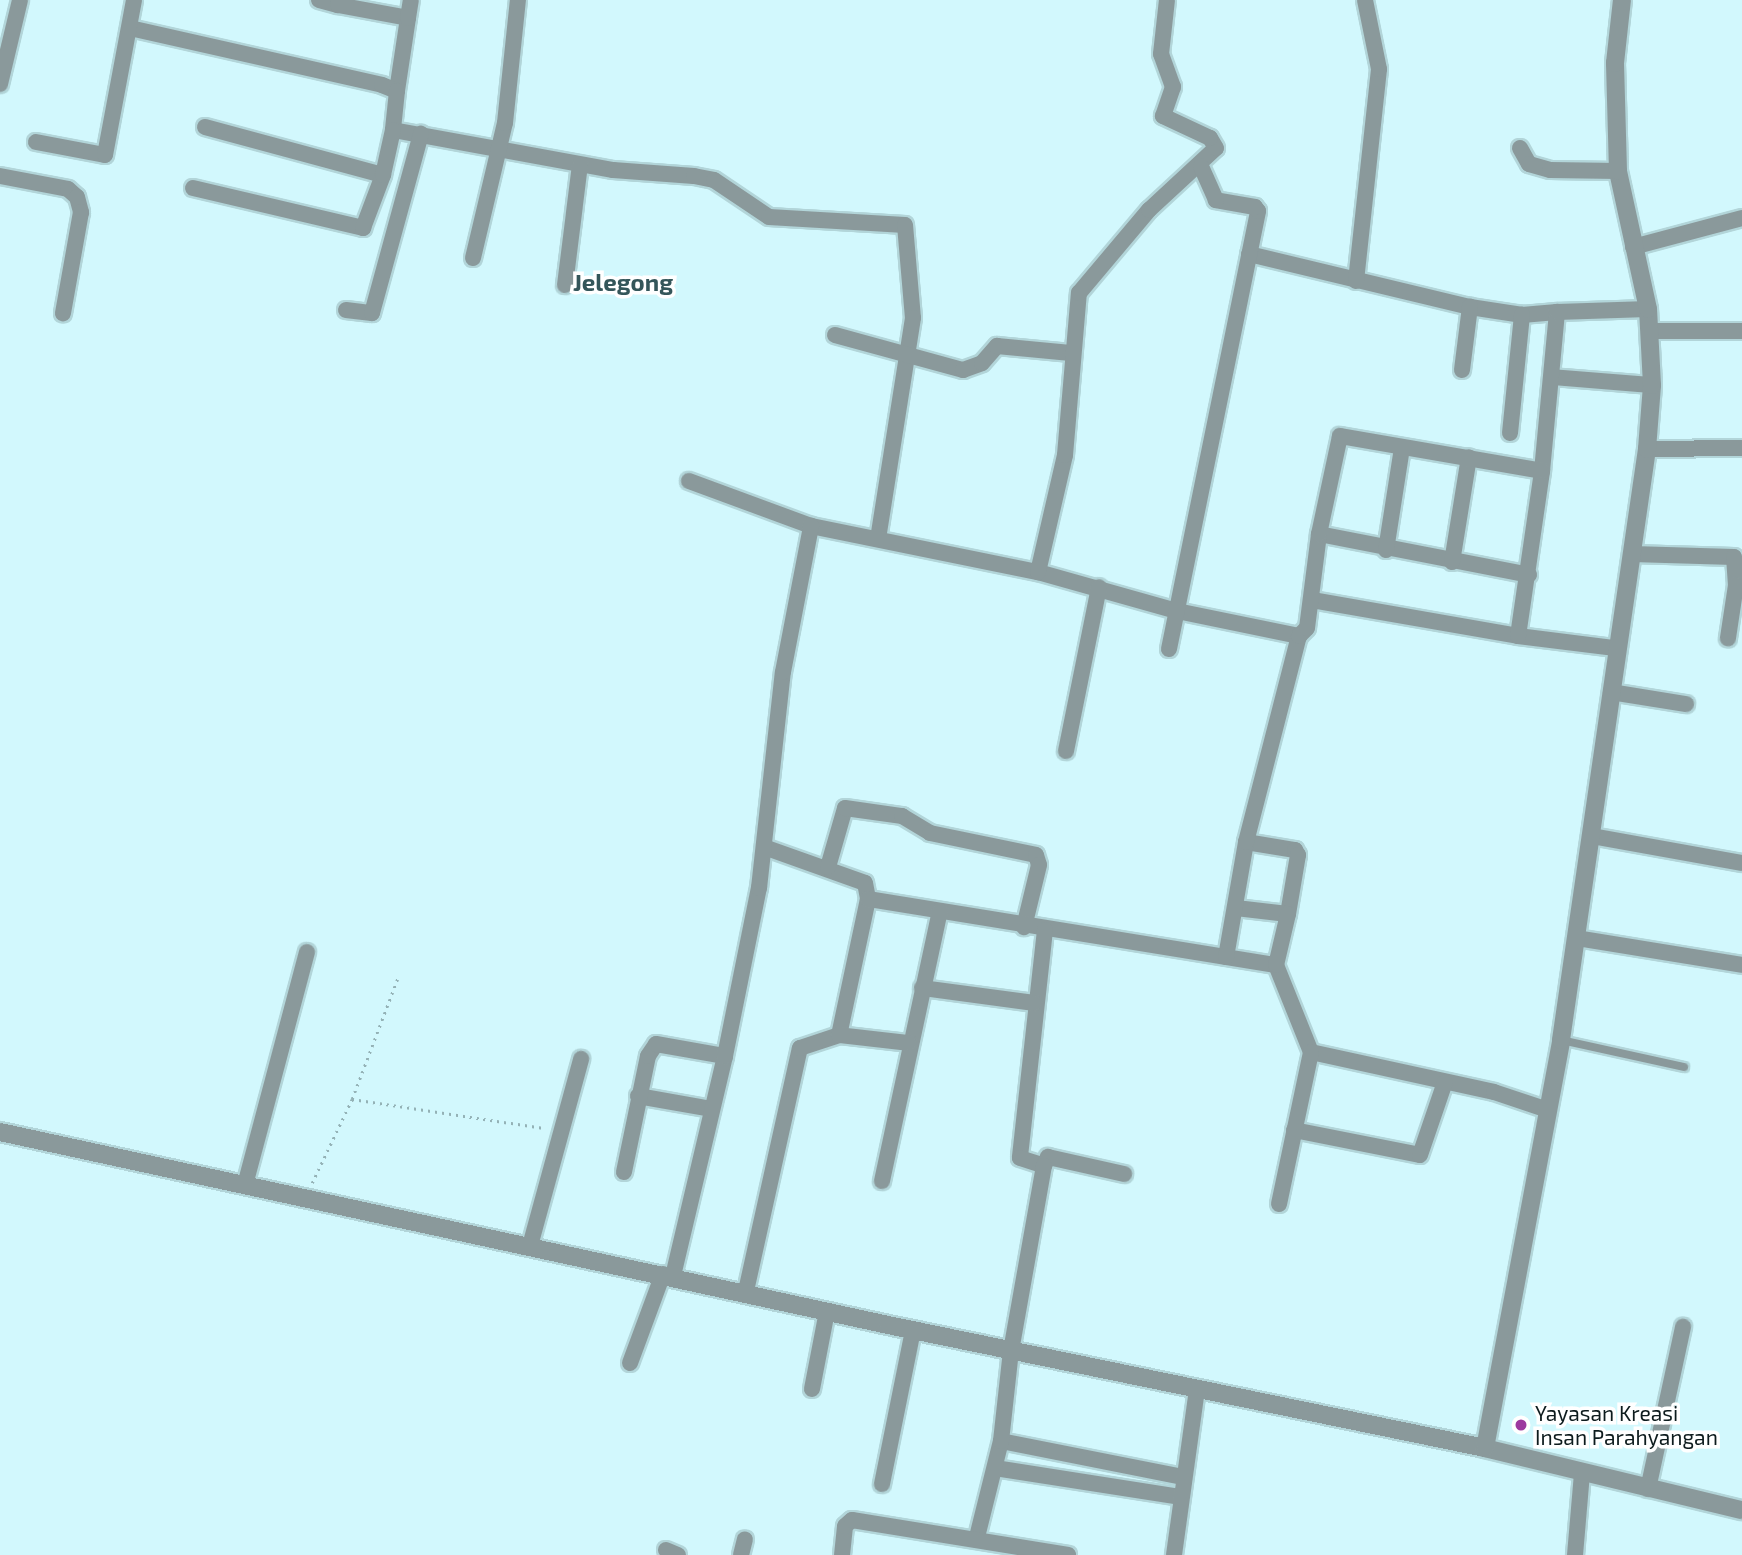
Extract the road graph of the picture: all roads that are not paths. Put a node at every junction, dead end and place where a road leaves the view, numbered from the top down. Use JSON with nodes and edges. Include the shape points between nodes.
{"nodes":[{"id":1,"x":20,"y":0,"type":"edge"},
{"id":2,"x":134,"y":0,"type":"edge"},
{"id":3,"x":318,"y":0,"type":"edge"},
{"id":4,"x":411,"y":0,"type":"edge"},
{"id":5,"x":518,"y":0,"type":"edge"},
{"id":6,"x":1167,"y":0,"type":"edge"},
{"id":7,"x":1365,"y":0,"type":"edge"},
{"id":8,"x":1622,"y":0,"type":"edge"},
{"id":9,"x":339,"y":3,"type":"edge"},
{"id":10,"x":408,"y":18,"type":"junction"},
{"id":11,"x":130,"y":28,"type":"junction"},
{"id":12,"x":4,"y":53,"type":"edge"},
{"id":13,"x":0,"y":83,"type":"edge"},
{"id":14,"x":397,"y":91,"type":"junction"},
{"id":15,"x":205,"y":127,"type":"dead end"},
{"id":16,"x":393,"y":130,"type":"junction"},
{"id":17,"x":421,"y":135,"type":"junction"},
{"id":18,"x":36,"y":142,"type":"dead end"},
{"id":19,"x":1520,"y":148,"type":"dead end"},
{"id":20,"x":500,"y":149,"type":"junction"},
{"id":21,"x":580,"y":165,"type":"junction"},
{"id":22,"x":1201,"y":166,"type":"junction"},
{"id":23,"x":1618,"y":171,"type":"junction"},
{"id":24,"x":383,"y":175,"type":"junction"},
{"id":25,"x":0,"y":176,"type":"edge"},
{"id":26,"x":193,"y":188,"type":"dead end"},
{"id":27,"x":1742,"y":218,"type":"edge"},
{"id":28,"x":1633,"y":247,"type":"junction"},
{"id":29,"x":1250,"y":254,"type":"junction"},
{"id":30,"x":473,"y":258,"type":"dead end"},
{"id":31,"x":1356,"y":281,"type":"junction"},
{"id":32,"x":565,"y":285,"type":"dead end"},
{"id":33,"x":1469,"y":307,"type":"junction"},
{"id":34,"x":1648,"y":309,"type":"junction"},
{"id":35,"x":346,"y":310,"type":"dead end"},
{"id":36,"x":1557,"y":312,"type":"junction"},
{"id":37,"x":63,"y":313,"type":"dead end"},
{"id":38,"x":1522,"y":315,"type":"junction"},
{"id":39,"x":1650,"y":331,"type":"junction"},
{"id":40,"x":1742,"y":331,"type":"edge"},
{"id":41,"x":835,"y":335,"type":"dead end"},
{"id":42,"x":1072,"y":353,"type":"junction"},
{"id":43,"x":908,"y":356,"type":"junction"},
{"id":44,"x":1462,"y":370,"type":"dead end"},
{"id":45,"x":1552,"y":377,"type":"junction"},
{"id":46,"x":1653,"y":385,"type":"junction"},
{"id":47,"x":1510,"y":433,"type":"dead end"},
{"id":48,"x":1402,"y":448,"type":"junction"},
{"id":49,"x":1742,"y":448,"type":"edge"},
{"id":50,"x":1647,"y":449,"type":"junction"},
{"id":51,"x":1469,"y":457,"type":"junction"},
{"id":52,"x":1542,"y":471,"type":"junction"},
{"id":53,"x":689,"y":481,"type":"dead end"},
{"id":54,"x":811,"y":526,"type":"junction"},
{"id":55,"x":1320,"y":534,"type":"junction"},
{"id":56,"x":878,"y":538,"type":"junction"},
{"id":57,"x":1386,"y":550,"type":"junction"},
{"id":58,"x":1632,"y":554,"type":"junction"},
{"id":59,"x":1452,"y":562,"type":"junction"},
{"id":60,"x":1038,"y":572,"type":"junction"},
{"id":61,"x":1529,"y":575,"type":"junction"},
{"id":62,"x":1739,"y":585,"type":"edge"},
{"id":63,"x":1099,"y":587,"type":"junction"},
{"id":64,"x":1312,"y":600,"type":"junction"},
{"id":65,"x":1177,"y":611,"type":"junction"},
{"id":66,"x":1299,"y":636,"type":"junction"},
{"id":67,"x":1518,"y":636,"type":"junction"},
{"id":68,"x":1728,"y":638,"type":"dead end"},
{"id":69,"x":1615,"y":648,"type":"junction"},
{"id":70,"x":1169,"y":649,"type":"dead end"},
{"id":71,"x":1611,"y":692,"type":"junction"},
{"id":72,"x":1686,"y":704,"type":"dead end"},
{"id":73,"x":1066,"y":751,"type":"dead end"},
{"id":74,"x":1592,"y":836,"type":"junction"},
{"id":75,"x":1246,"y":842,"type":"junction"},
{"id":76,"x":764,"y":847,"type":"junction"},
{"id":77,"x":1742,"y":863,"type":"edge"},
{"id":78,"x":828,"y":867,"type":"junction"},
{"id":79,"x":868,"y":899,"type":"junction"},
{"id":80,"x":1236,"y":908,"type":"junction"},
{"id":81,"x":940,"y":911,"type":"junction"},
{"id":82,"x":1288,"y":914,"type":"junction"},
{"id":83,"x":1024,"y":927,"type":"junction"},
{"id":84,"x":1045,"y":930,"type":"junction"},
{"id":85,"x":1576,"y":938,"type":"junction"},
{"id":86,"x":307,"y":952,"type":"dead end"},
{"id":87,"x":1226,"y":957,"type":"junction"},
{"id":88,"x":1276,"y":965,"type":"junction"},
{"id":89,"x":1742,"y":965,"type":"edge"},
{"id":90,"x":922,"y":988,"type":"junction"},
{"id":91,"x":1034,"y":1003,"type":"junction"},
{"id":92,"x":839,"y":1035,"type":"junction"},
{"id":93,"x":1561,"y":1040,"type":"junction"},
{"id":94,"x":909,"y":1043,"type":"junction"},
{"id":95,"x":1311,"y":1052,"type":"junction"},
{"id":96,"x":725,"y":1056,"type":"junction"},
{"id":97,"x":581,"y":1059,"type":"dead end"},
{"id":98,"x":1684,"y":1067,"type":"dead end"},
{"id":99,"x":1445,"y":1082,"type":"junction"},
{"id":100,"x":638,"y":1096,"type":"junction"},
{"id":101,"x":711,"y":1109,"type":"junction"},
{"id":102,"x":1545,"y":1109,"type":"junction"},
{"id":103,"x":1294,"y":1130,"type":"junction"},
{"id":104,"x":0,"y":1132,"type":"edge"},
{"id":105,"x":1044,"y":1166,"type":"junction"},
{"id":106,"x":624,"y":1172,"type":"dead end"},
{"id":107,"x":1124,"y":1174,"type":"dead end"},
{"id":108,"x":882,"y":1181,"type":"dead end"},
{"id":109,"x":245,"y":1185,"type":"junction"},
{"id":110,"x":1279,"y":1204,"type":"dead end"},
{"id":111,"x":530,"y":1246,"type":"junction"},
{"id":112,"x":668,"y":1275,"type":"junction"},
{"id":113,"x":746,"y":1291,"type":"junction"},
{"id":114,"x":827,"y":1311,"type":"junction"},
{"id":115,"x":1682,"y":1327,"type":"dead end"},
{"id":116,"x":913,"y":1330,"type":"junction"},
{"id":117,"x":1011,"y":1351,"type":"junction"},
{"id":118,"x":630,"y":1363,"type":"dead end"},
{"id":119,"x":812,"y":1389,"type":"dead end"},
{"id":120,"x":1197,"y":1390,"type":"junction"},
{"id":121,"x":1001,"y":1441,"type":"junction"},
{"id":122,"x":1485,"y":1448,"type":"junction"},
{"id":123,"x":995,"y":1468,"type":"junction"},
{"id":124,"x":1582,"y":1473,"type":"junction"},
{"id":125,"x":1183,"y":1477,"type":"junction"},
{"id":126,"x":881,"y":1484,"type":"dead end"},
{"id":127,"x":1648,"y":1489,"type":"junction"},
{"id":128,"x":1180,"y":1497,"type":"junction"},
{"id":129,"x":1742,"y":1510,"type":"edge"},
{"id":130,"x":977,"y":1537,"type":"junction"},
{"id":131,"x":842,"y":1555,"type":"edge"},
{"id":132,"x":1068,"y":1555,"type":"edge"},
{"id":133,"x":1174,"y":1555,"type":"edge"},
{"id":134,"x":1575,"y":1555,"type":"edge"}],
"edges":[{"from":1,"to":12,"type":"street"},
{"from":2,"to":11,"type":"street"},
{"from":3,"to":9,"type":"street"},
{"from":4,"to":10,"type":"street"},
{"from":5,"to":20,"type":"street"},
{"from":6,"to":22,"type":"street","via":[[1161,54],[1173,87],[1163,116],[1214,140],[1216,148]]},
{"from":7,"to":31,"type":"street","via":[[1379,69]]},
{"from":8,"to":23,"type":"street","via":[[1615,63]]},
{"from":9,"to":10,"type":"street"},
{"from":10,"to":14,"type":"street"},
{"from":11,"to":14,"type":"street"},
{"from":11,"to":18,"type":"street","via":[[104,155]]},
{"from":12,"to":13,"type":"street"},
{"from":14,"to":16,"type":"street"},
{"from":15,"to":24,"type":"street"},
{"from":16,"to":17,"type":"street"},
{"from":16,"to":24,"type":"street"},
{"from":17,"to":20,"type":"street"},
{"from":17,"to":35,"type":"street","via":[[372,313]]},
{"from":19,"to":23,"type":"street","via":[[1529,164],[1543,169]]},
{"from":20,"to":21,"type":"street"},
{"from":20,"to":30,"type":"street"},
{"from":21,"to":32,"type":"street"},
{"from":21,"to":43,"type":"street","via":[[714,180],[769,217],[905,225],[913,292]]},
{"from":22,"to":29,"type":"street","via":[[1216,200],[1255,206]]},
{"from":22,"to":42,"type":"street","via":[[1149,209],[1079,293]]},
{"from":23,"to":28,"type":"street"},
{"from":24,"to":26,"type":"street","via":[[367,226],[358,228]]},
{"from":25,"to":37,"type":"street","via":[[68,189],[77,197],[81,212]]},
{"from":27,"to":28,"type":"street"},
{"from":28,"to":34,"type":"street"},
{"from":29,"to":31,"type":"street"},
{"from":29,"to":65,"type":"street"},
{"from":31,"to":33,"type":"street"},
{"from":33,"to":38,"type":"street"},
{"from":33,"to":44,"type":"street"},
{"from":34,"to":36,"type":"street"},
{"from":34,"to":39,"type":"street"},
{"from":36,"to":38,"type":"street"},
{"from":36,"to":45,"type":"street"},
{"from":38,"to":47,"type":"street"},
{"from":39,"to":40,"type":"street"},
{"from":39,"to":46,"type":"street"},
{"from":41,"to":43,"type":"street"},
{"from":42,"to":43,"type":"street","via":[[997,346],[982,363],[963,370]]},
{"from":42,"to":60,"type":"street","via":[[1065,455]]},
{"from":43,"to":56,"type":"street"},
{"from":45,"to":46,"type":"street"},
{"from":45,"to":52,"type":"street"},
{"from":46,"to":50,"type":"street"},
{"from":48,"to":51,"type":"street"},
{"from":48,"to":55,"type":"street","via":[[1340,436]]},
{"from":48,"to":57,"type":"street"},
{"from":49,"to":50,"type":"street"},
{"from":50,"to":58,"type":"street"},
{"from":51,"to":52,"type":"street"},
{"from":51,"to":59,"type":"street"},
{"from":52,"to":61,"type":"street"},
{"from":53,"to":54,"type":"street"},
{"from":54,"to":56,"type":"street"},
{"from":54,"to":76,"type":"street","via":[[783,672]]},
{"from":55,"to":57,"type":"street"},
{"from":55,"to":64,"type":"street"},
{"from":56,"to":60,"type":"street"},
{"from":57,"to":59,"type":"street"},
{"from":58,"to":62,"type":"street","via":[[1734,557]]},
{"from":58,"to":69,"type":"street"},
{"from":59,"to":61,"type":"street"},
{"from":60,"to":63,"type":"street"},
{"from":61,"to":67,"type":"street"},
{"from":62,"to":68,"type":"street"},
{"from":63,"to":65,"type":"street"},
{"from":63,"to":73,"type":"street"},
{"from":64,"to":66,"type":"street","via":[[1307,628]]},
{"from":64,"to":67,"type":"street"},
{"from":65,"to":66,"type":"street"},
{"from":65,"to":70,"type":"street"},
{"from":66,"to":75,"type":"street"},
{"from":67,"to":69,"type":"street"},
{"from":69,"to":71,"type":"street"},
{"from":71,"to":72,"type":"street"},
{"from":71,"to":74,"type":"street"},
{"from":74,"to":77,"type":"street"},
{"from":74,"to":85,"type":"street"},
{"from":75,"to":80,"type":"street"},
{"from":75,"to":82,"type":"street","via":[[1295,850],[1299,867]]},
{"from":76,"to":78,"type":"street"},
{"from":76,"to":96,"type":"street"},
{"from":78,"to":79,"type":"street","via":[[863,880]]},
{"from":78,"to":83,"type":"street","via":[[845,808],[902,816],[930,833],[1036,855],[1039,864]]},
{"from":79,"to":81,"type":"street"},
{"from":79,"to":92,"type":"street"},
{"from":80,"to":82,"type":"street"},
{"from":80,"to":87,"type":"street"},
{"from":81,"to":83,"type":"street"},
{"from":81,"to":90,"type":"street"},
{"from":82,"to":88,"type":"street"},
{"from":83,"to":84,"type":"street"},
{"from":84,"to":87,"type":"street","via":[[1078,931]]},
{"from":84,"to":91,"type":"street"},
{"from":85,"to":89,"type":"street"},
{"from":85,"to":93,"type":"street"},
{"from":86,"to":109,"type":"street"},
{"from":87,"to":88,"type":"street"},
{"from":88,"to":95,"type":"street"},
{"from":90,"to":91,"type":"street"},
{"from":90,"to":94,"type":"street"},
{"from":91,"to":105,"type":"street","via":[[1018,1151],[1024,1161]]},
{"from":92,"to":94,"type":"street"},
{"from":92,"to":113,"type":"street","via":[[807,1042],[795,1057]]},
{"from":93,"to":98,"type":"lane"},
{"from":93,"to":102,"type":"street"},
{"from":94,"to":108,"type":"street"},
{"from":95,"to":99,"type":"street"},
{"from":95,"to":103,"type":"street"},
{"from":96,"to":100,"type":"street","via":[[656,1044],[648,1056]]},
{"from":96,"to":101,"type":"street"},
{"from":97,"to":111,"type":"street"},
{"from":99,"to":102,"type":"street"},
{"from":99,"to":103,"type":"street","via":[[1420,1155]]},
{"from":100,"to":101,"type":"street"},
{"from":100,"to":106,"type":"street"},
{"from":101,"to":112,"type":"street"},
{"from":102,"to":122,"type":"street"},
{"from":103,"to":110,"type":"street"},
{"from":104,"to":109,"type":"street"},
{"from":105,"to":107,"type":"street","via":[[1048,1157]]},
{"from":105,"to":117,"type":"street"},
{"from":109,"to":111,"type":"street"},
{"from":111,"to":112,"type":"street"},
{"from":112,"to":113,"type":"street"},
{"from":112,"to":118,"type":"street"},
{"from":113,"to":114,"type":"street"},
{"from":114,"to":116,"type":"street"},
{"from":114,"to":119,"type":"street"},
{"from":115,"to":127,"type":"street"},
{"from":116,"to":117,"type":"street"},
{"from":116,"to":126,"type":"street"},
{"from":117,"to":120,"type":"street"},
{"from":117,"to":121,"type":"street"},
{"from":120,"to":122,"type":"street"},
{"from":120,"to":125,"type":"street"},
{"from":121,"to":123,"type":"street"},
{"from":121,"to":125,"type":"street"},
{"from":122,"to":124,"type":"street"},
{"from":123,"to":128,"type":"street"},
{"from":123,"to":130,"type":"street"},
{"from":124,"to":127,"type":"street"},
{"from":124,"to":134,"type":"street"},
{"from":125,"to":128,"type":"street"},
{"from":127,"to":129,"type":"street"},
{"from":128,"to":133,"type":"street"},
{"from":130,"to":131,"type":"street","via":[[852,1520],[845,1526]]},
{"from":130,"to":132,"type":"street"}]}
